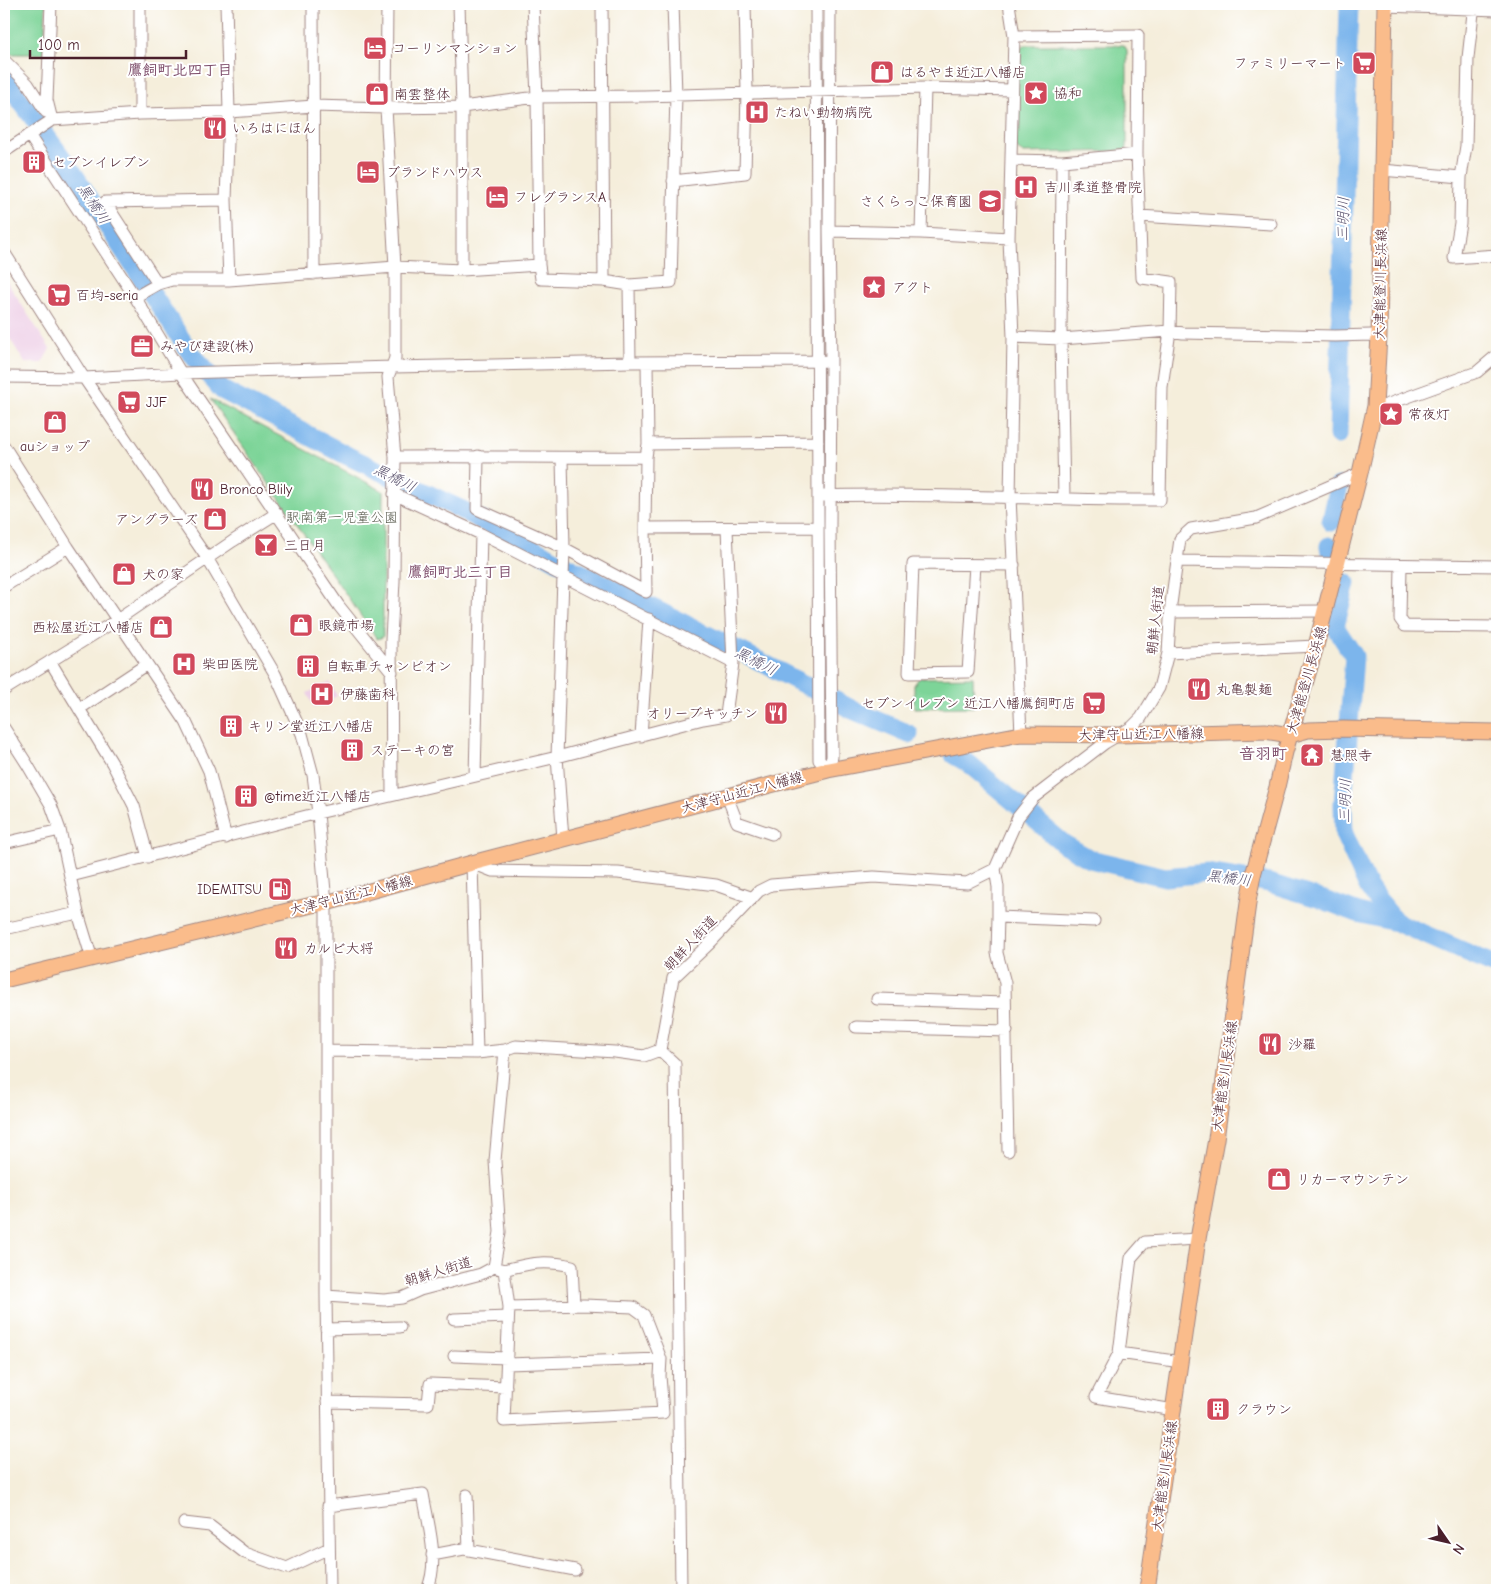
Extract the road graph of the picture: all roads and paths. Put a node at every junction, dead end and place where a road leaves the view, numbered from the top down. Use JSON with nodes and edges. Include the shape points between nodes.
{"nodes":[{"id":1,"x":51,"y":4,"type":"edge"},
{"id":2,"x":140,"y":4,"type":"edge"},
{"id":3,"x":226,"y":4,"type":"edge"},
{"id":4,"x":313,"y":4,"type":"edge"},
{"id":5,"x":387,"y":4,"type":"edge"},
{"id":6,"x":460,"y":4,"type":"edge"},
{"id":7,"x":533,"y":4,"type":"edge"},
{"id":8,"x":602,"y":4,"type":"edge"},
{"id":9,"x":672,"y":4,"type":"edge"},
{"id":10,"x":745,"y":4,"type":"edge"},
{"id":11,"x":816,"y":4,"type":"edge"},
{"id":12,"x":830,"y":4,"type":"edge"},
{"id":13,"x":1009,"y":4,"type":"edge"},
{"id":14,"x":1385,"y":5,"type":"edge"},
{"id":15,"x":1474,"y":7,"type":"edge"},
{"id":16,"x":1497,"y":10,"type":"edge"},
{"id":17,"x":1014,"y":36,"type":"junction"},
{"id":18,"x":4,"y":60,"type":"edge"},
{"id":19,"x":925,"y":88,"type":"junction"},
{"id":20,"x":816,"y":90,"type":"junction"},
{"id":21,"x":830,"y":90,"type":"junction"},
{"id":22,"x":1012,"y":90,"type":"junction"},
{"id":23,"x":747,"y":92,"type":"junction"},
{"id":24,"x":676,"y":95,"type":"junction"},
{"id":25,"x":604,"y":96,"type":"junction"},
{"id":26,"x":537,"y":98,"type":"junction"},
{"id":27,"x":314,"y":106,"type":"junction"},
{"id":28,"x":462,"y":107,"type":"junction"},
{"id":29,"x":386,"y":108,"type":"junction"},
{"id":30,"x":229,"y":112,"type":"junction"},
{"id":31,"x":140,"y":114,"type":"junction"},
{"id":32,"x":52,"y":120,"type":"junction"},
{"id":33,"x":29,"y":135,"type":"junction"},
{"id":34,"x":4,"y":152,"type":"edge"},
{"id":35,"x":1137,"y":154,"type":"junction"},
{"id":36,"x":1011,"y":160,"type":"junction"},
{"id":37,"x":1062,"y":160,"type":"junction"},
{"id":38,"x":1382,"y":170,"type":"junction"},
{"id":39,"x":1461,"y":177,"type":"junction"},
{"id":40,"x":673,"y":181,"type":"junction"},
{"id":41,"x":226,"y":200,"type":"junction"},
{"id":42,"x":1139,"y":216,"type":"junction"},
{"id":43,"x":1271,"y":224,"type":"dead end"},
{"id":44,"x":828,"y":231,"type":"junction"},
{"id":45,"x":921,"y":233,"type":"junction"},
{"id":46,"x":1009,"y":238,"type":"junction"},
{"id":47,"x":4,"y":252,"type":"edge"},
{"id":48,"x":1497,"y":255,"type":"edge"},
{"id":49,"x":539,"y":265,"type":"junction"},
{"id":50,"x":395,"y":267,"type":"junction"},
{"id":51,"x":462,"y":270,"type":"junction"},
{"id":52,"x":314,"y":274,"type":"junction"},
{"id":53,"x":229,"y":280,"type":"junction"},
{"id":54,"x":604,"y":281,"type":"junction"},
{"id":55,"x":158,"y":284,"type":"junction"},
{"id":56,"x":629,"y":286,"type":"junction"},
{"id":57,"x":135,"y":297,"type":"junction"},
{"id":58,"x":1170,"y":331,"type":"junction"},
{"id":59,"x":1379,"y":336,"type":"junction"},
{"id":60,"x":1013,"y":337,"type":"junction"},
{"id":61,"x":1061,"y":339,"type":"junction"},
{"id":62,"x":1497,"y":355,"type":"edge"},
{"id":63,"x":630,"y":362,"type":"junction"},
{"id":64,"x":647,"y":362,"type":"junction"},
{"id":65,"x":818,"y":362,"type":"junction"},
{"id":66,"x":831,"y":362,"type":"junction"},
{"id":67,"x":393,"y":367,"type":"junction"},
{"id":68,"x":181,"y":373,"type":"junction"},
{"id":69,"x":4,"y":377,"type":"edge"},
{"id":70,"x":84,"y":378,"type":"junction"},
{"id":71,"x":1375,"y":406,"type":"junction"},
{"id":72,"x":818,"y":442,"type":"junction"},
{"id":73,"x":648,"y":444,"type":"junction"},
{"id":74,"x":5,"y":449,"type":"edge"},
{"id":75,"x":478,"y":456,"type":"junction"},
{"id":76,"x":395,"y":457,"type":"junction"},
{"id":77,"x":646,"y":457,"type":"junction"},
{"id":78,"x":562,"y":458,"type":"junction"},
{"id":79,"x":1360,"y":473,"type":"junction"},
{"id":80,"x":394,"y":492,"type":"junction"},
{"id":81,"x":830,"y":495,"type":"junction"},
{"id":82,"x":818,"y":496,"type":"junction"},
{"id":83,"x":1010,"y":497,"type":"junction"},
{"id":84,"x":1064,"y":498,"type":"junction"},
{"id":85,"x":277,"y":514,"type":"junction"},
{"id":86,"x":818,"y":527,"type":"junction"},
{"id":87,"x":645,"y":528,"type":"junction"},
{"id":88,"x":727,"y":529,"type":"junction"},
{"id":89,"x":481,"y":534,"type":"junction"},
{"id":90,"x":68,"y":547,"type":"junction"},
{"id":91,"x":564,"y":548,"type":"junction"},
{"id":92,"x":207,"y":558,"type":"junction"},
{"id":93,"x":1177,"y":561,"type":"junction"},
{"id":94,"x":1337,"y":563,"type":"junction"},
{"id":95,"x":975,"y":565,"type":"junction"},
{"id":96,"x":1401,"y":565,"type":"junction"},
{"id":97,"x":1014,"y":566,"type":"junction"},
{"id":98,"x":1497,"y":566,"type":"edge"},
{"id":99,"x":562,"y":576,"type":"junction"},
{"id":100,"x":4,"y":587,"type":"edge"},
{"id":101,"x":1325,"y":611,"type":"junction"},
{"id":102,"x":1170,"y":612,"type":"junction"},
{"id":103,"x":649,"y":619,"type":"junction"},
{"id":104,"x":117,"y":620,"type":"junction"},
{"id":105,"x":1497,"y":627,"type":"edge"},
{"id":106,"x":1316,"y":646,"type":"junction"},
{"id":107,"x":1168,"y":653,"type":"junction"},
{"id":108,"x":50,"y":661,"type":"junction"},
{"id":109,"x":733,"y":662,"type":"junction"},
{"id":110,"x":147,"y":664,"type":"junction"},
{"id":111,"x":392,"y":672,"type":"junction"},
{"id":112,"x":4,"y":690,"type":"edge"},
{"id":113,"x":79,"y":709,"type":"junction"},
{"id":114,"x":4,"y":728,"type":"edge"},
{"id":115,"x":1497,"y":732,"type":"edge"},
{"id":116,"x":1021,"y":734,"type":"junction"},
{"id":117,"x":1120,"y":735,"type":"junction"},
{"id":118,"x":1290,"y":735,"type":"junction"},
{"id":119,"x":640,"y":736,"type":"junction"},
{"id":120,"x":557,"y":757,"type":"junction"},
{"id":121,"x":828,"y":770,"type":"junction"},
{"id":122,"x":475,"y":776,"type":"junction"},
{"id":123,"x":392,"y":796,"type":"junction"},
{"id":124,"x":727,"y":796,"type":"junction"},
{"id":125,"x":318,"y":813,"type":"junction"},
{"id":126,"x":60,"y":830,"type":"junction"},
{"id":127,"x":772,"y":834,"type":"dead end"},
{"id":128,"x":226,"y":838,"type":"junction"},
{"id":129,"x":563,"y":839,"type":"junction"},
{"id":130,"x":4,"y":843,"type":"edge"},
{"id":131,"x":148,"y":857,"type":"junction"},
{"id":132,"x":472,"y":863,"type":"junction"},
{"id":133,"x":995,"y":869,"type":"junction"},
{"id":134,"x":71,"y":876,"type":"junction"},
{"id":135,"x":753,"y":898,"type":"junction"},
{"id":136,"x":326,"y":903,"type":"junction"},
{"id":137,"x":78,"y":913,"type":"junction"},
{"id":138,"x":998,"y":917,"type":"junction"},
{"id":139,"x":1094,"y":921,"type":"dead end"},
{"id":140,"x":4,"y":929,"type":"edge"},
{"id":141,"x":92,"y":958,"type":"junction"},
{"id":142,"x":4,"y":980,"type":"edge"},
{"id":143,"x":877,"y":999,"type":"dead end"},
{"id":144,"x":1005,"y":1002,"type":"junction"},
{"id":145,"x":856,"y":1027,"type":"dead end"},
{"id":146,"x":1007,"y":1031,"type":"junction"},
{"id":147,"x":505,"y":1050,"type":"junction"},
{"id":148,"x":660,"y":1050,"type":"junction"},
{"id":149,"x":326,"y":1051,"type":"junction"},
{"id":150,"x":477,"y":1053,"type":"junction"},
{"id":151,"x":1008,"y":1151,"type":"dead end"},
{"id":152,"x":1198,"y":1239,"type":"junction"},
{"id":153,"x":499,"y":1268,"type":"junction"},
{"id":154,"x":326,"y":1296,"type":"junction"},
{"id":155,"x":574,"y":1305,"type":"junction"},
{"id":156,"x":509,"y":1312,"type":"junction"},
{"id":157,"x":454,"y":1319,"type":"dead end"},
{"id":158,"x":400,"y":1327,"type":"dead end"},
{"id":159,"x":326,"y":1329,"type":"junction"},
{"id":160,"x":1119,"y":1354,"type":"junction"},
{"id":161,"x":454,"y":1356,"type":"dead end"},
{"id":162,"x":661,"y":1359,"type":"junction"},
{"id":163,"x":507,"y":1361,"type":"junction"},
{"id":164,"x":1181,"y":1362,"type":"junction"},
{"id":165,"x":506,"y":1387,"type":"junction"},
{"id":166,"x":327,"y":1402,"type":"junction"},
{"id":167,"x":1174,"y":1410,"type":"junction"},
{"id":168,"x":467,"y":1495,"type":"dead end"},
{"id":169,"x":328,"y":1506,"type":"junction"},
{"id":170,"x":184,"y":1523,"type":"dead end"},
{"id":171,"x":328,"y":1548,"type":"junction"},
{"id":172,"x":469,"y":1550,"type":"junction"},
{"id":173,"x":432,"y":1555,"type":"junction"},
{"id":174,"x":575,"y":1570,"type":"dead end"},
{"id":175,"x":330,"y":1590,"type":"edge"},
{"id":176,"x":427,"y":1590,"type":"edge"},
{"id":177,"x":681,"y":1590,"type":"edge"},
{"id":178,"x":1147,"y":1590,"type":"edge"}],
"edges":[{"from":1,"to":32,"type":"street","via":[[47,100]]},
{"from":2,"to":31,"type":"street"},
{"from":3,"to":30,"type":"street"},
{"from":4,"to":27,"type":"street"},
{"from":5,"to":29,"type":"street"},
{"from":6,"to":28,"type":"street"},
{"from":7,"to":26,"type":"street"},
{"from":8,"to":25,"type":"street"},
{"from":9,"to":24,"type":"street"},
{"from":10,"to":23,"type":"street"},
{"from":11,"to":20,"type":"street"},
{"from":12,"to":21,"type":"street"},
{"from":13,"to":17,"type":"street"},
{"from":14,"to":15,"type":"street"},
{"from":14,"to":38,"type":"main road","name":"大津能登川長浜線"},
{"from":15,"to":16,"type":"street"},
{"from":15,"to":39,"type":"street","via":[[1468,58],[1466,146]]},
{"from":17,"to":22,"type":"street"},
{"from":17,"to":35,"type":"street","via":[[1138,36]]},
{"from":18,"to":32,"type":"street","via":[[28,84]]},
{"from":19,"to":21,"type":"street"},
{"from":19,"to":22,"type":"street"},
{"from":19,"to":45,"type":"street"},
{"from":20,"to":21,"type":"street"},
{"from":20,"to":23,"type":"street"},
{"from":20,"to":65,"type":"street"},
{"from":21,"to":44,"type":"street"},
{"from":22,"to":36,"type":"street"},
{"from":23,"to":24,"type":"street"},
{"from":23,"to":40,"type":"street","via":[[745,173]]},
{"from":24,"to":25,"type":"street"},
{"from":24,"to":40,"type":"street"},
{"from":25,"to":26,"type":"street"},
{"from":25,"to":54,"type":"street"},
{"from":26,"to":28,"type":"street"},
{"from":26,"to":49,"type":"street"},
{"from":27,"to":29,"type":"street"},
{"from":27,"to":30,"type":"street"},
{"from":27,"to":52,"type":"street"},
{"from":28,"to":29,"type":"street"},
{"from":28,"to":51,"type":"street"},
{"from":29,"to":50,"type":"street"},
{"from":30,"to":31,"type":"street"},
{"from":30,"to":41,"type":"street"},
{"from":31,"to":32,"type":"street"},
{"from":32,"to":33,"type":"street"},
{"from":33,"to":34,"type":"street"},
{"from":33,"to":57,"type":"street"},
{"from":35,"to":37,"type":"street"},
{"from":35,"to":42,"type":"street"},
{"from":36,"to":37,"type":"street"},
{"from":36,"to":46,"type":"street"},
{"from":37,"to":61,"type":"street"},
{"from":38,"to":39,"type":"street"},
{"from":38,"to":59,"type":"main road","name":"大津能登川長浜線"},
{"from":39,"to":48,"type":"street","via":[[1460,223],[1454,258]]},
{"from":40,"to":56,"type":"street","via":[[670,282]]},
{"from":41,"to":53,"type":"street"},
{"from":41,"to":55,"type":"street","via":[[105,202]]},
{"from":42,"to":43,"type":"street"},
{"from":42,"to":58,"type":"street","via":[[1142,278],[1171,282]]},
{"from":44,"to":45,"type":"street"},
{"from":44,"to":66,"type":"street"},
{"from":45,"to":46,"type":"street"},
{"from":46,"to":60,"type":"street"},
{"from":47,"to":70,"type":"street"},
{"from":49,"to":51,"type":"street"},
{"from":49,"to":54,"type":"street","via":[[541,279]]},
{"from":50,"to":51,"type":"street"},
{"from":50,"to":52,"type":"street"},
{"from":50,"to":67,"type":"street"},
{"from":52,"to":53,"type":"street"},
{"from":53,"to":55,"type":"street","via":[[172,280]]},
{"from":54,"to":56,"type":"street"},
{"from":55,"to":57,"type":"street"},
{"from":56,"to":63,"type":"street"},
{"from":57,"to":68,"type":"street"},
{"from":58,"to":59,"type":"street"},
{"from":58,"to":61,"type":"street"},
{"from":58,"to":84,"type":"street","via":[[1162,387],[1160,500]]},
{"from":59,"to":71,"type":"main road","name":"大津能登川長浜線"},
{"from":60,"to":61,"type":"street"},
{"from":60,"to":83,"type":"street"},
{"from":61,"to":84,"type":"street"},
{"from":62,"to":71,"type":"street","via":[[1477,372],[1383,406]]},
{"from":63,"to":64,"type":"street"},
{"from":63,"to":67,"type":"street"},
{"from":64,"to":65,"type":"street"},
{"from":64,"to":73,"type":"street"},
{"from":65,"to":66,"type":"street"},
{"from":65,"to":72,"type":"street"},
{"from":66,"to":81,"type":"street"},
{"from":67,"to":68,"type":"street"},
{"from":67,"to":76,"type":"street","via":[[388,378]]},
{"from":68,"to":70,"type":"street"},
{"from":68,"to":85,"type":"street"},
{"from":69,"to":70,"type":"street"},
{"from":70,"to":92,"type":"street"},
{"from":71,"to":79,"type":"main road","name":"大津能登川長浜線"},
{"from":72,"to":73,"type":"street"},
{"from":72,"to":82,"type":"street"},
{"from":73,"to":77,"type":"street"},
{"from":74,"to":90,"type":"street"},
{"from":75,"to":76,"type":"street"},
{"from":75,"to":78,"type":"street"},
{"from":75,"to":91,"type":"street","via":[[477,509]]},
{"from":76,"to":80,"type":"street"},
{"from":77,"to":78,"type":"street"},
{"from":77,"to":87,"type":"street"},
{"from":78,"to":91,"type":"street"},
{"from":79,"to":93,"type":"street","name":"朝鮮人街道","via":[[1256,518],[1191,529],[1180,539]]},
{"from":79,"to":94,"type":"main road","name":"大津能登川長浜線"},
{"from":80,"to":89,"type":"street"},
{"from":80,"to":111,"type":"street"},
{"from":81,"to":82,"type":"street"},
{"from":81,"to":83,"type":"street"},
{"from":81,"to":121,"type":"street","via":[[832,757]]},
{"from":82,"to":86,"type":"street"},
{"from":83,"to":84,"type":"street"},
{"from":83,"to":97,"type":"street"},
{"from":85,"to":92,"type":"street"},
{"from":85,"to":111,"type":"street","via":[[339,606]]},
{"from":86,"to":88,"type":"street"},
{"from":86,"to":121,"type":"street","via":[[820,760]]},
{"from":87,"to":88,"type":"street"},
{"from":87,"to":91,"type":"street","via":[[646,592]]},
{"from":88,"to":109,"type":"street"},
{"from":89,"to":99,"type":"street"},
{"from":89,"to":122,"type":"street"},
{"from":90,"to":100,"type":"street"},
{"from":90,"to":104,"type":"street"},
{"from":91,"to":99,"type":"street"},
{"from":92,"to":104,"type":"street"},
{"from":92,"to":125,"type":"street","via":[[274,674],[302,734],[313,775]]},
{"from":93,"to":94,"type":"street"},
{"from":93,"to":102,"type":"street","name":"朝鮮人街道"},
{"from":94,"to":96,"type":"street"},
{"from":94,"to":101,"type":"main road","name":"大津能登川長浜線"},
{"from":95,"to":95,"type":"street","via":[[913,564],[909,672],[968,672]]},
{"from":95,"to":97,"type":"street"},
{"from":96,"to":98,"type":"street"},
{"from":96,"to":105,"type":"street","via":[[1400,619],[1405,626]]},
{"from":97,"to":116,"type":"street"},
{"from":99,"to":103,"type":"street"},
{"from":99,"to":120,"type":"street"},
{"from":101,"to":102,"type":"street"},
{"from":101,"to":106,"type":"main road","name":"大津能登川長浜線"},
{"from":102,"to":107,"type":"street","name":"朝鮮人街道"},
{"from":103,"to":109,"type":"street"},
{"from":103,"to":119,"type":"street"},
{"from":104,"to":108,"type":"street"},
{"from":104,"to":110,"type":"street"},
{"from":106,"to":107,"type":"street"},
{"from":106,"to":118,"type":"main road","name":"大津能登川長浜線"},
{"from":107,"to":117,"type":"street","name":"朝鮮人街道","via":[[1159,688],[1141,718]]},
{"from":108,"to":112,"type":"street"},
{"from":108,"to":113,"type":"street"},
{"from":109,"to":119,"type":"street","via":[[726,715]]},
{"from":110,"to":113,"type":"street"},
{"from":110,"to":128,"type":"street","via":[[186,722],[209,771]]},
{"from":111,"to":123,"type":"street"},
{"from":113,"to":131,"type":"street","via":[[134,806]]},
{"from":114,"to":126,"type":"street","via":[[51,806]]},
{"from":115,"to":118,"type":"main road","name":"大津守山近江八幡線","via":[[1343,729],[1308,730]]},
{"from":116,"to":117,"type":"main road","name":"大津守山近江八幡線"},
{"from":116,"to":121,"type":"main road","name":"大津守山近江八幡線"},
{"from":117,"to":118,"type":"main road","name":"大津守山近江八幡線","via":[[1265,731]]},
{"from":117,"to":133,"type":"street","name":"朝鮮人街道","via":[[1032,798],[1018,817]]},
{"from":118,"to":152,"type":"main road","name":"大津能登川長浜線","via":[[1249,896],[1216,1139]]},
{"from":119,"to":120,"type":"street"},
{"from":120,"to":122,"type":"street"},
{"from":120,"to":129,"type":"street"},
{"from":121,"to":124,"type":"main road","name":"大津守山近江八幡線"},
{"from":122,"to":123,"type":"street"},
{"from":123,"to":125,"type":"street"},
{"from":124,"to":127,"type":"street","via":[[736,822]]},
{"from":124,"to":129,"type":"main road","name":"大津守山近江八幡線"},
{"from":125,"to":128,"type":"street"},
{"from":125,"to":136,"type":"street"},
{"from":126,"to":130,"type":"street"},
{"from":126,"to":134,"type":"street"},
{"from":128,"to":131,"type":"street"},
{"from":129,"to":132,"type":"main road","name":"大津守山近江八幡線"},
{"from":131,"to":134,"type":"street"},
{"from":132,"to":135,"type":"street","via":[[492,871],[618,873],[716,884]]},
{"from":132,"to":136,"type":"main road","name":"大津守山近江八幡線"},
{"from":132,"to":150,"type":"street"},
{"from":133,"to":135,"type":"street","name":"朝鮮人街道","via":[[967,882],[874,877],[771,885]]},
{"from":133,"to":138,"type":"street"},
{"from":134,"to":137,"type":"street"},
{"from":135,"to":148,"type":"street","name":"朝鮮人街道","via":[[673,978]]},
{"from":136,"to":141,"type":"main road","name":"大津守山近江八幡線"},
{"from":136,"to":149,"type":"street"},
{"from":137,"to":140,"type":"street"},
{"from":137,"to":141,"type":"street"},
{"from":138,"to":139,"type":"street"},
{"from":138,"to":144,"type":"street","via":[[998,952],[1005,982]]},
{"from":141,"to":142,"type":"main road","name":"大津守山近江八幡線"},
{"from":143,"to":144,"type":"street"},
{"from":144,"to":146,"type":"street"},
{"from":145,"to":146,"type":"street"},
{"from":146,"to":151,"type":"street"},
{"from":147,"to":148,"type":"street","via":[[516,1046],[644,1056]]},
{"from":147,"to":150,"type":"street"},
{"from":147,"to":153,"type":"street","name":"朝鮮人街道","via":[[495,1161]]},
{"from":148,"to":177,"type":"street","via":[[675,1064]]},
{"from":149,"to":150,"type":"street"},
{"from":149,"to":154,"type":"street"},
{"from":152,"to":160,"type":"street","via":[[1145,1242],[1131,1258]]},
{"from":152,"to":164,"type":"main road","name":"大津能登川長浜線"},
{"from":153,"to":154,"type":"street","name":"朝鮮人街道","via":[[402,1298]]},
{"from":153,"to":155,"type":"street","via":[[553,1262],[572,1266]]},
{"from":153,"to":156,"type":"street"},
{"from":154,"to":159,"type":"street"},
{"from":155,"to":156,"type":"street"},
{"from":155,"to":162,"type":"street","via":[[633,1307],[644,1315]]},
{"from":156,"to":157,"type":"street"},
{"from":156,"to":163,"type":"street"},
{"from":158,"to":159,"type":"street"},
{"from":159,"to":166,"type":"street"},
{"from":160,"to":164,"type":"street"},
{"from":160,"to":167,"type":"street","via":[[1096,1397]]},
{"from":161,"to":163,"type":"street"},
{"from":162,"to":163,"type":"street"},
{"from":162,"to":165,"type":"street","via":[[662,1413],[504,1421]]},
{"from":163,"to":165,"type":"street"},
{"from":164,"to":167,"type":"main road","name":"大津能登川長浜線"},
{"from":165,"to":166,"type":"street","via":[[430,1384],[428,1404]]},
{"from":166,"to":169,"type":"street"},
{"from":167,"to":178,"type":"main road","name":"大津能登川長浜線"},
{"from":168,"to":172,"type":"street"},
{"from":169,"to":171,"type":"street"},
{"from":169,"to":173,"type":"street","via":[[423,1494]]},
{"from":170,"to":171,"type":"street","via":[[210,1526],[245,1553],[287,1568]]},
{"from":171,"to":175,"type":"street"},
{"from":172,"to":173,"type":"street"},
{"from":172,"to":174,"type":"street"},
{"from":173,"to":176,"type":"street"}]}
